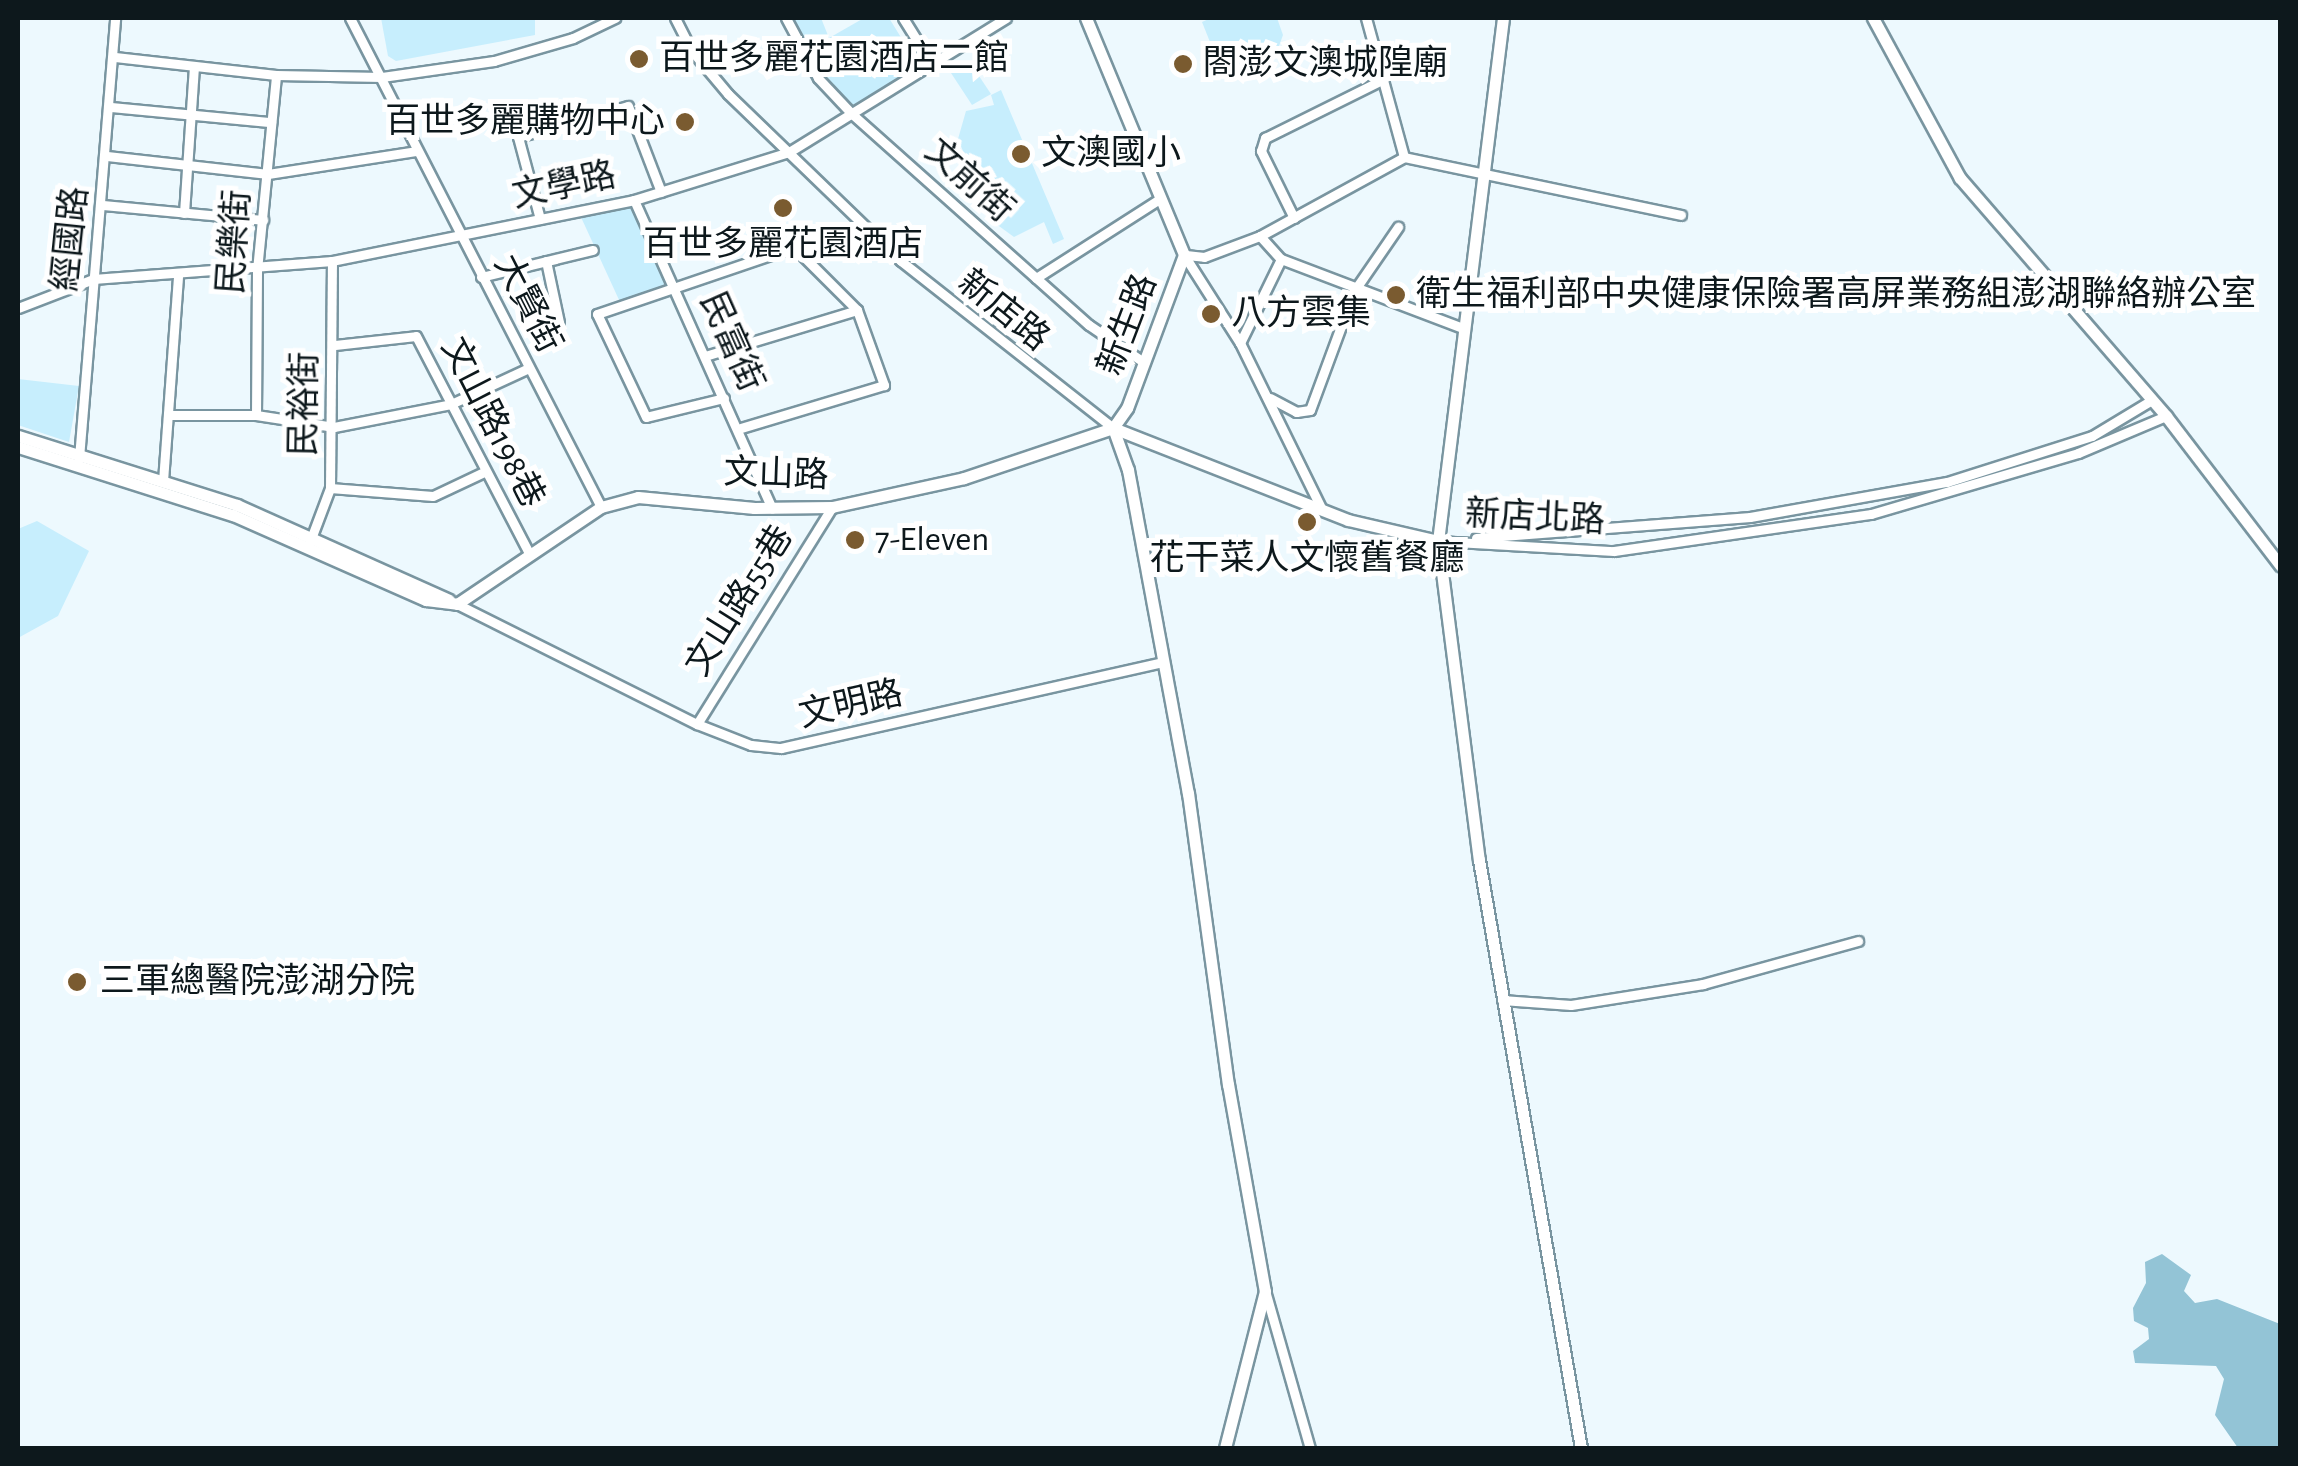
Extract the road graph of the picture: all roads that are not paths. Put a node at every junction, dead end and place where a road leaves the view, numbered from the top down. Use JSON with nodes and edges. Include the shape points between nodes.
{"nodes":[{"id":1,"x":114,"y":18,"type":"edge"},
{"id":2,"x":350,"y":18,"type":"edge"},
{"id":3,"x":616,"y":18,"type":"edge"},
{"id":4,"x":675,"y":18,"type":"edge"},
{"id":5,"x":786,"y":18,"type":"edge"},
{"id":6,"x":903,"y":18,"type":"edge"},
{"id":7,"x":1006,"y":18,"type":"edge"},
{"id":8,"x":1086,"y":18,"type":"edge"},
{"id":9,"x":1366,"y":18,"type":"edge"},
{"id":10,"x":1503,"y":18,"type":"edge"},
{"id":11,"x":1873,"y":18,"type":"edge"},
{"id":12,"x":115,"y":58,"type":"junction"},
{"id":13,"x":931,"y":63,"type":"junction"},
{"id":14,"x":194,"y":66,"type":"junction"},
{"id":15,"x":276,"y":75,"type":"junction"},
{"id":16,"x":382,"y":77,"type":"junction"},
{"id":17,"x":1382,"y":80,"type":"junction"},
{"id":18,"x":111,"y":107,"type":"junction"},
{"id":19,"x":190,"y":113,"type":"junction"},
{"id":20,"x":852,"y":114,"type":"junction"},
{"id":21,"x":271,"y":122,"type":"junction"},
{"id":22,"x":417,"y":150,"type":"junction"},
{"id":23,"x":788,"y":152,"type":"junction"},
{"id":24,"x":107,"y":156,"type":"junction"},
{"id":25,"x":1404,"y":157,"type":"junction"},
{"id":26,"x":187,"y":166,"type":"junction"},
{"id":27,"x":1482,"y":171,"type":"junction"},
{"id":28,"x":268,"y":174,"type":"junction"},
{"id":29,"x":661,"y":192,"type":"junction"},
{"id":30,"x":1160,"y":198,"type":"junction"},
{"id":31,"x":634,"y":200,"type":"junction"},
{"id":32,"x":102,"y":205,"type":"junction"},
{"id":33,"x":184,"y":213,"type":"junction"},
{"id":34,"x":1681,"y":215,"type":"dead end"},
{"id":35,"x":1294,"y":218,"type":"junction"},
{"id":36,"x":540,"y":219,"type":"junction"},
{"id":37,"x":264,"y":220,"type":"junction"},
{"id":38,"x":1398,"y":227,"type":"dead end"},
{"id":39,"x":1260,"y":236,"type":"junction"},
{"id":40,"x":462,"y":237,"type":"junction"},
{"id":41,"x":593,"y":250,"type":"dead end"},
{"id":42,"x":1184,"y":254,"type":"junction"},
{"id":43,"x":1281,"y":259,"type":"junction"},
{"id":44,"x":332,"y":261,"type":"junction"},
{"id":45,"x":546,"y":261,"type":"junction"},
{"id":46,"x":257,"y":270,"type":"junction"},
{"id":47,"x":178,"y":276,"type":"junction"},
{"id":48,"x":481,"y":277,"type":"junction"},
{"id":49,"x":1036,"y":278,"type":"junction"},
{"id":50,"x":93,"y":279,"type":"junction"},
{"id":51,"x":676,"y":288,"type":"junction"},
{"id":52,"x":1354,"y":291,"type":"junction"},
{"id":53,"x":18,"y":308,"type":"edge"},
{"id":54,"x":857,"y":310,"type":"junction"},
{"id":55,"x":559,"y":322,"type":"dead end"},
{"id":56,"x":1463,"y":328,"type":"junction"},
{"id":57,"x":1240,"y":344,"type":"junction"},
{"id":58,"x":335,"y":345,"type":"junction"},
{"id":59,"x":705,"y":356,"type":"junction"},
{"id":60,"x":1142,"y":361,"type":"junction"},
{"id":61,"x":529,"y":368,"type":"junction"},
{"id":62,"x":1268,"y":397,"type":"junction"},
{"id":63,"x":724,"y":398,"type":"junction"},
{"id":64,"x":2152,"y":400,"type":"junction"},
{"id":65,"x":451,"y":404,"type":"junction"},
{"id":66,"x":256,"y":414,"type":"junction"},
{"id":67,"x":172,"y":415,"type":"junction"},
{"id":68,"x":2166,"y":416,"type":"junction"},
{"id":69,"x":334,"y":427,"type":"junction"},
{"id":70,"x":741,"y":428,"type":"junction"},
{"id":71,"x":1113,"y":428,"type":"junction"},
{"id":72,"x":18,"y":436,"type":"edge"},
{"id":73,"x":18,"y":447,"type":"edge"},
{"id":74,"x":78,"y":461,"type":"junction"},
{"id":75,"x":484,"y":472,"type":"junction"},
{"id":76,"x":163,"y":482,"type":"junction"},
{"id":77,"x":330,"y":488,"type":"junction"},
{"id":78,"x":832,"y":506,"type":"junction"},
{"id":79,"x":601,"y":507,"type":"junction"},
{"id":80,"x":772,"y":508,"type":"junction"},
{"id":81,"x":1322,"y":510,"type":"junction"},
{"id":82,"x":311,"y":540,"type":"junction"},
{"id":83,"x":1438,"y":541,"type":"junction"},
{"id":84,"x":530,"y":555,"type":"junction"},
{"id":85,"x":2280,"y":564,"type":"edge"},
{"id":86,"x":457,"y":604,"type":"junction"},
{"id":87,"x":1162,"y":662,"type":"junction"},
{"id":88,"x":697,"y":724,"type":"junction"},
{"id":89,"x":1858,"y":941,"type":"dead end"},
{"id":90,"x":1502,"y":1000,"type":"junction"},
{"id":91,"x":1265,"y":1292,"type":"junction"},
{"id":92,"x":1225,"y":1448,"type":"edge"},
{"id":93,"x":1310,"y":1448,"type":"edge"},
{"id":94,"x":1580,"y":1448,"type":"edge"}],
"edges":[{"from":1,"to":12,"type":"street","name":"經國路"},
{"from":2,"to":16,"type":"street","name":"大賢街"},
{"from":3,"to":16,"type":"street","via":[[494,61]]},
{"from":4,"to":23,"type":"street","name":"新店路","via":[[711,75]]},
{"from":5,"to":20,"type":"street","name":"文前街","via":[[818,78]]},
{"from":6,"to":13,"type":"street"},
{"from":7,"to":13,"type":"street","name":"文學路"},
{"from":8,"to":30,"type":"main road","name":"新生路"},
{"from":9,"to":17,"type":"street"},
{"from":10,"to":27,"type":"main road"},
{"from":11,"to":64,"type":"main road","via":[[1960,178]]},
{"from":12,"to":14,"type":"street"},
{"from":12,"to":18,"type":"street","name":"經國路"},
{"from":13,"to":20,"type":"street","name":"文學路"},
{"from":14,"to":15,"type":"street"},
{"from":14,"to":19,"type":"street"},
{"from":15,"to":16,"type":"street"},
{"from":15,"to":21,"type":"street","name":"民樂街"},
{"from":16,"to":22,"type":"street","name":"大賢街"},
{"from":17,"to":25,"type":"street"},
{"from":17,"to":35,"type":"street","via":[[1265,138],[1260,151]]},
{"from":18,"to":19,"type":"street"},
{"from":18,"to":24,"type":"street","name":"經國路"},
{"from":19,"to":21,"type":"street"},
{"from":19,"to":26,"type":"street"},
{"from":20,"to":23,"type":"street","name":"文學路"},
{"from":20,"to":49,"type":"street","name":"文前街"},
{"from":21,"to":28,"type":"street","name":"民樂街"},
{"from":22,"to":28,"type":"street"},
{"from":22,"to":40,"type":"street","name":"大賢街"},
{"from":23,"to":29,"type":"street","name":"文學路"},
{"from":23,"to":71,"type":"street","name":"新店路","via":[[946,301]]},
{"from":24,"to":26,"type":"street"},
{"from":24,"to":32,"type":"street","name":"經國路"},
{"from":25,"to":27,"type":"street"},
{"from":25,"to":35,"type":"street"},
{"from":26,"to":28,"type":"street"},
{"from":26,"to":33,"type":"street"},
{"from":27,"to":34,"type":"street"},
{"from":27,"to":56,"type":"main road"},
{"from":28,"to":37,"type":"street","name":"民樂街"},
{"from":29,"to":31,"type":"street","name":"文學路"},
{"from":29,"to":36,"type":"street","via":[[628,106],[518,137]]},
{"from":30,"to":42,"type":"main road","name":"新生路"},
{"from":30,"to":49,"type":"street"},
{"from":31,"to":36,"type":"street","name":"文學路"},
{"from":31,"to":51,"type":"street","name":"民富街"},
{"from":32,"to":33,"type":"street"},
{"from":32,"to":50,"type":"street","name":"經國路"},
{"from":33,"to":37,"type":"street"},
{"from":35,"to":39,"type":"street"},
{"from":36,"to":40,"type":"street","name":"文學路"},
{"from":37,"to":46,"type":"street","name":"民樂街"},
{"from":38,"to":52,"type":"street"},
{"from":39,"to":42,"type":"street","via":[[1204,258]]},
{"from":39,"to":43,"type":"street"},
{"from":40,"to":44,"type":"street","name":"文學路"},
{"from":40,"to":48,"type":"street","name":"大賢街"},
{"from":41,"to":45,"type":"street"},
{"from":42,"to":57,"type":"street"},
{"from":42,"to":60,"type":"main road","name":"新生路"},
{"from":43,"to":52,"type":"street"},
{"from":43,"to":57,"type":"street"},
{"from":44,"to":46,"type":"street","name":"文學路"},
{"from":44,"to":58,"type":"street","name":"民裕街"},
{"from":45,"to":48,"type":"street"},
{"from":45,"to":55,"type":"street"},
{"from":46,"to":47,"type":"street","name":"文學路"},
{"from":46,"to":66,"type":"street","name":"民樂街"},
{"from":47,"to":50,"type":"street","name":"文學路"},
{"from":47,"to":67,"type":"street"},
{"from":48,"to":61,"type":"street","name":"大賢街"},
{"from":49,"to":60,"type":"street","name":"文前街"},
{"from":50,"to":53,"type":"street","name":"文學路"},
{"from":50,"to":74,"type":"street","name":"經國路"},
{"from":51,"to":54,"type":"street","via":[[794,247]]},
{"from":51,"to":59,"type":"street","name":"民富街"},
{"from":51,"to":63,"type":"street","via":[[597,314],[639,406],[653,418]]},
{"from":52,"to":56,"type":"street"},
{"from":52,"to":62,"type":"street","via":[[1310,410],[1296,412]]},
{"from":54,"to":59,"type":"street"},
{"from":54,"to":70,"type":"street","via":[[884,385]]},
{"from":56,"to":83,"type":"main road"},
{"from":57,"to":62,"type":"street"},
{"from":58,"to":65,"type":"street","name":"文山路198巷","via":[[416,336]]},
{"from":58,"to":69,"type":"street","name":"民裕街"},
{"from":59,"to":63,"type":"street","name":"民富街"},
{"from":60,"to":71,"type":"main road","name":"新生路"},
{"from":61,"to":65,"type":"street"},
{"from":61,"to":79,"type":"street","name":"大賢街"},
{"from":62,"to":81,"type":"street"},
{"from":63,"to":70,"type":"street","name":"民富街"},
{"from":64,"to":68,"type":"main road"},
{"from":64,"to":83,"type":"street","name":"新店北路","via":[[2092,436],[1947,482],[1750,517]]},
{"from":65,"to":69,"type":"street"},
{"from":65,"to":75,"type":"street","name":"文山路198巷"},
{"from":66,"to":67,"type":"street"},
{"from":66,"to":69,"type":"street"},
{"from":67,"to":76,"type":"street"},
{"from":68,"to":83,"type":"street","name":"新店北路","via":[[2078,453],[1837,520],[1614,551]]},
{"from":68,"to":85,"type":"main road"},
{"from":69,"to":77,"type":"street","name":"民裕街"},
{"from":70,"to":80,"type":"street","name":"民富街"},
{"from":71,"to":78,"type":"main road","name":"文山路","via":[[964,478]]},
{"from":71,"to":81,"type":"main road","name":"新店路"},
{"from":71,"to":87,"type":"main road","via":[[1128,470]]},
{"from":72,"to":74,"type":"main road"},
{"from":73,"to":74,"type":"main road"},
{"from":74,"to":76,"type":"main road"},
{"from":74,"to":82,"type":"main road"},
{"from":75,"to":77,"type":"street","via":[[433,496]]},
{"from":75,"to":84,"type":"street","name":"文山路198巷"},
{"from":76,"to":82,"type":"main road"},
{"from":77,"to":82,"type":"street","name":"民裕街"},
{"from":78,"to":80,"type":"main road","name":"文山路"},
{"from":78,"to":88,"type":"street","name":"文山路55巷"},
{"from":79,"to":80,"type":"main road","name":"文山路","via":[[682,496]]},
{"from":79,"to":84,"type":"main road","name":"文山路"},
{"from":81,"to":83,"type":"main road","name":"新店路"},
{"from":82,"to":86,"type":"main road"},
{"from":83,"to":90,"type":"main road"},
{"from":84,"to":86,"type":"main road","name":"文山路"},
{"from":86,"to":88,"type":"street","name":"文明路"},
{"from":87,"to":88,"type":"street","name":"文明路","via":[[815,744],[752,745]]},
{"from":87,"to":91,"type":"main road"},
{"from":89,"to":90,"type":"street","via":[[1703,984],[1571,1005]]},
{"from":90,"to":94,"type":"main road"},
{"from":91,"to":92,"type":"main road"},
{"from":91,"to":93,"type":"street"}]}
